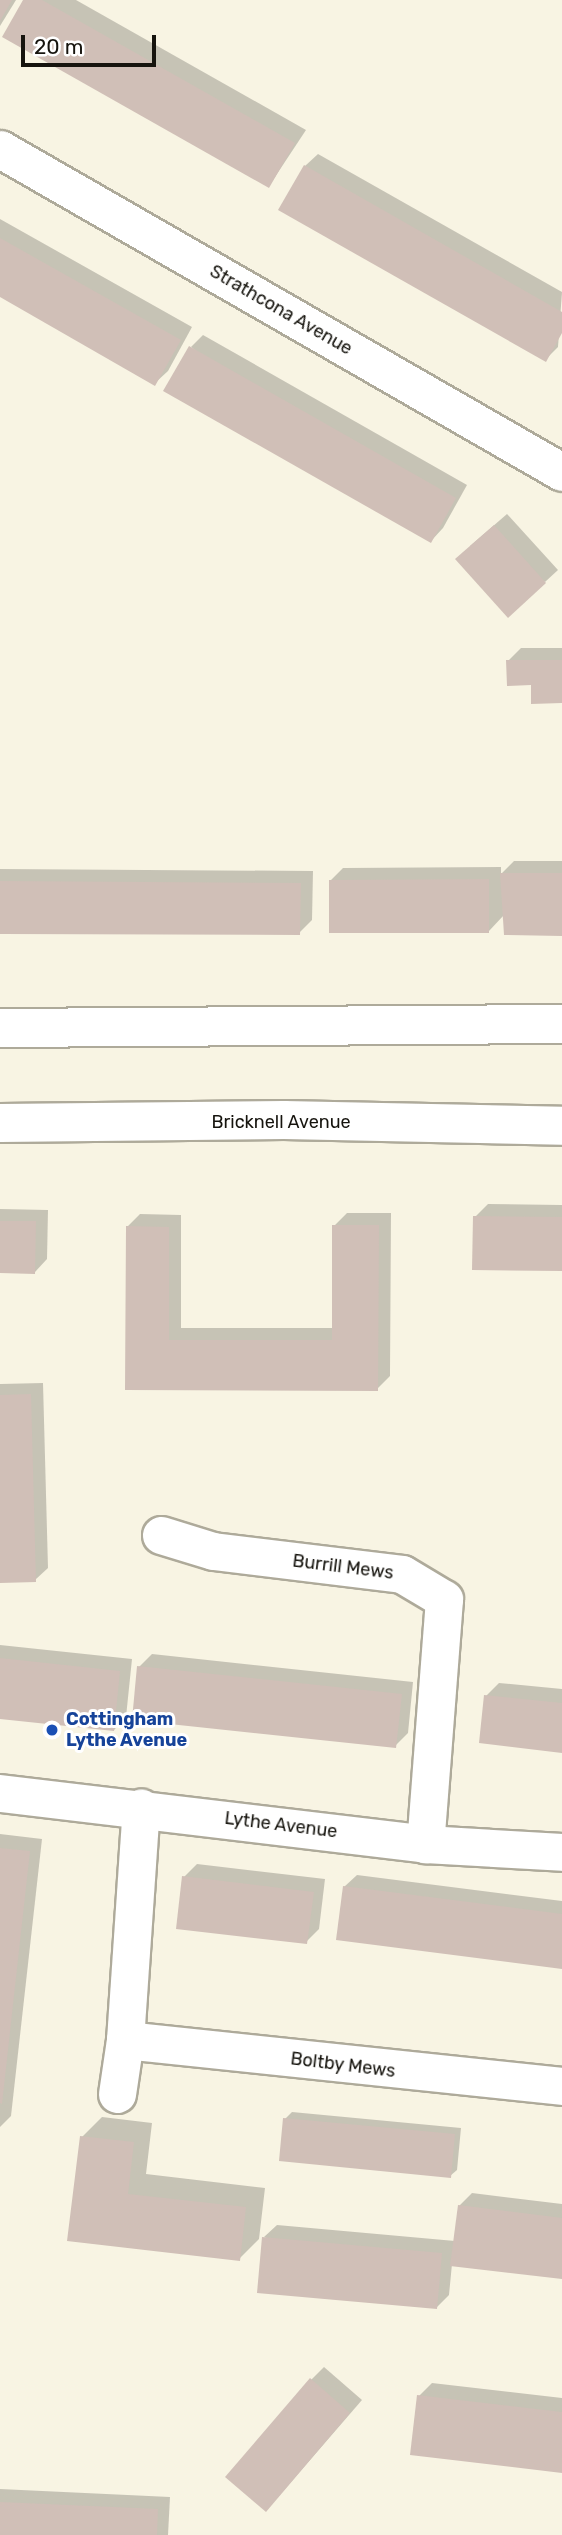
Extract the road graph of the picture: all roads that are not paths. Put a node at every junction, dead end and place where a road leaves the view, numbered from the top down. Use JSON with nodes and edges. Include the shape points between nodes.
{"nodes":[{"id":1,"x":0,"y":149,"type":"edge"},
{"id":2,"x":562,"y":472,"type":"edge"},
{"id":3,"x":562,"y":1024,"type":"edge"},
{"id":4,"x":0,"y":1028,"type":"edge"},
{"id":5,"x":0,"y":1123,"type":"edge"},
{"id":6,"x":562,"y":1126,"type":"edge"},
{"id":7,"x":161,"y":1535,"type":"dead end"},
{"id":8,"x":0,"y":1793,"type":"edge"},
{"id":9,"x":141,"y":1808,"type":"junction"},
{"id":10,"x":425,"y":1844,"type":"junction"},
{"id":11,"x":562,"y":1852,"type":"edge"},
{"id":12,"x":125,"y":2040,"type":"junction"},
{"id":13,"x":562,"y":2086,"type":"edge"},
{"id":14,"x":117,"y":2094,"type":"dead end"}],
"edges":[{"from":1,"to":2,"type":"street","name":"Strathcona Avenue"},
{"from":3,"to":4,"type":"street"},
{"from":5,"to":6,"type":"street","name":"Bricknell Avenue","via":[[284,1120]]},
{"from":7,"to":10,"type":"street","name":"Burrill Mews","via":[[213,1551],[402,1574],[444,1599]]},
{"from":8,"to":9,"type":"street","name":"Lythe Avenue"},
{"from":9,"to":10,"type":"street","name":"Lythe Avenue"},
{"from":9,"to":12,"type":"street"},
{"from":10,"to":11,"type":"street","name":"Lythe Avenue"},
{"from":12,"to":13,"type":"street","name":"Boltby Mews"},
{"from":12,"to":14,"type":"street"}]}
